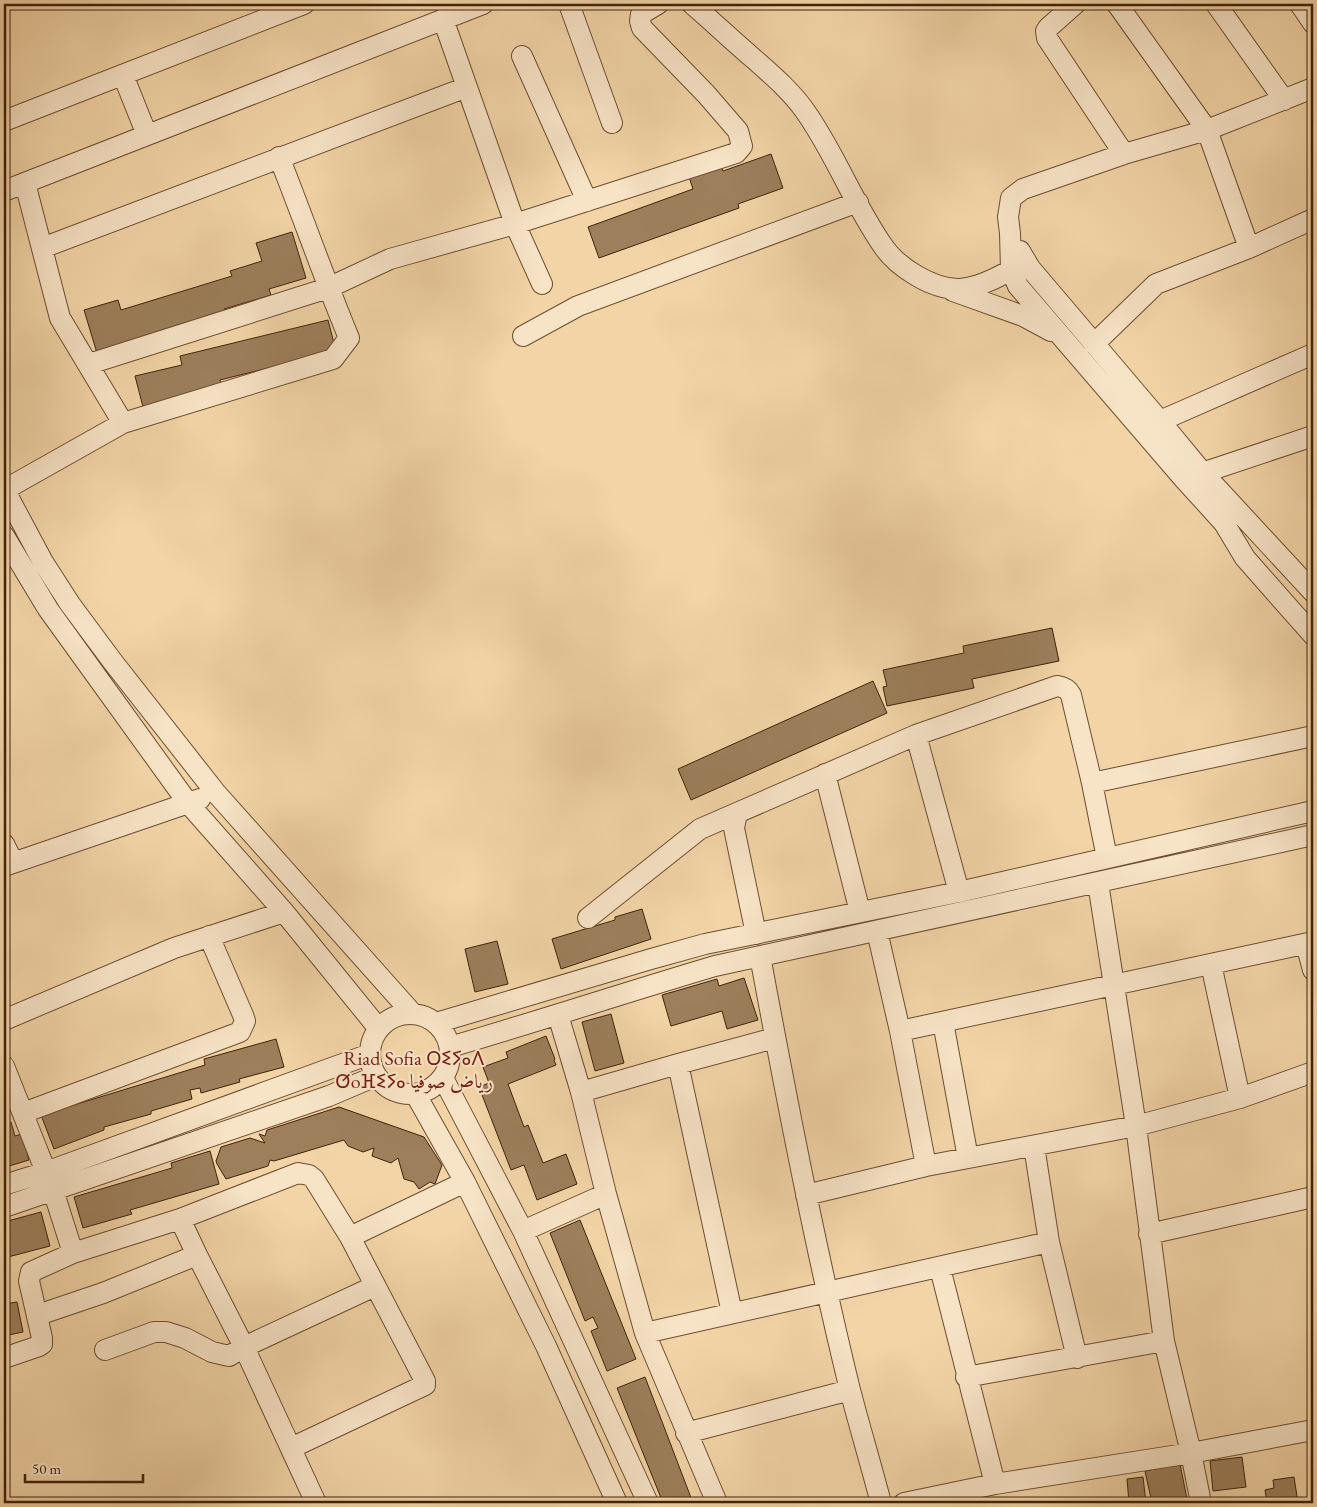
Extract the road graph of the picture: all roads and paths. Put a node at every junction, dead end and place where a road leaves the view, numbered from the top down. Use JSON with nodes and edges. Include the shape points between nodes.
{"nodes":[{"id":1,"x":304,"y":4,"type":"edge"},
{"id":2,"x":483,"y":4,"type":"edge"},
{"id":3,"x":569,"y":4,"type":"edge"},
{"id":4,"x":658,"y":4,"type":"edge"},
{"id":5,"x":692,"y":4,"type":"edge"},
{"id":6,"x":1075,"y":4,"type":"edge"},
{"id":7,"x":1117,"y":4,"type":"edge"},
{"id":8,"x":1216,"y":4,"type":"edge"},
{"id":9,"x":1300,"y":4,"type":"edge"},
{"id":10,"x":443,"y":19,"type":"junction"},
{"id":11,"x":1313,"y":23,"type":"edge"},
{"id":12,"x":522,"y":56,"type":"dead end"},
{"id":13,"x":122,"y":75,"type":"junction"},
{"id":14,"x":467,"y":87,"type":"junction"},
{"id":15,"x":1313,"y":88,"type":"edge"},
{"id":16,"x":1284,"y":100,"type":"junction"},
{"id":17,"x":4,"y":121,"type":"edge"},
{"id":18,"x":612,"y":122,"type":"dead end"},
{"id":19,"x":1207,"y":130,"type":"junction"},
{"id":20,"x":147,"y":134,"type":"junction"},
{"id":21,"x":1124,"y":154,"type":"junction"},
{"id":22,"x":279,"y":157,"type":"junction"},
{"id":23,"x":24,"y":183,"type":"junction"},
{"id":24,"x":4,"y":191,"type":"edge"},
{"id":25,"x":586,"y":201,"type":"junction"},
{"id":26,"x":858,"y":202,"type":"junction"},
{"id":27,"x":1313,"y":218,"type":"edge"},
{"id":28,"x":515,"y":224,"type":"junction"},
{"id":29,"x":42,"y":248,"type":"junction"},
{"id":30,"x":1249,"y":248,"type":"junction"},
{"id":31,"x":1018,"y":266,"type":"junction"},
{"id":32,"x":542,"y":284,"type":"dead end"},
{"id":33,"x":328,"y":288,"type":"junction"},
{"id":34,"x":944,"y":288,"type":"junction"},
{"id":35,"x":523,"y":336,"type":"dead end"},
{"id":36,"x":1061,"y":337,"type":"junction"},
{"id":37,"x":1094,"y":344,"type":"junction"},
{"id":38,"x":1313,"y":354,"type":"edge"},
{"id":39,"x":89,"y":364,"type":"junction"},
{"id":40,"x":1160,"y":421,"type":"junction"},
{"id":41,"x":123,"y":423,"type":"junction"},
{"id":42,"x":1313,"y":436,"type":"edge"},
{"id":43,"x":1203,"y":473,"type":"junction"},
{"id":44,"x":1184,"y":479,"type":"junction"},
{"id":45,"x":4,"y":489,"type":"edge"},
{"id":46,"x":4,"y":536,"type":"edge"},
{"id":47,"x":1313,"y":592,"type":"edge"},
{"id":48,"x":1313,"y":635,"type":"edge"},
{"id":49,"x":916,"y":735,"type":"junction"},
{"id":50,"x":1313,"y":736,"type":"edge"},
{"id":51,"x":825,"y":774,"type":"junction"},
{"id":52,"x":1092,"y":783,"type":"junction"},
{"id":53,"x":216,"y":793,"type":"junction"},
{"id":54,"x":188,"y":803,"type":"junction"},
{"id":55,"x":1313,"y":811,"type":"edge"},
{"id":56,"x":737,"y":813,"type":"junction"},
{"id":57,"x":1313,"y":835,"type":"edge"},
{"id":58,"x":4,"y":844,"type":"edge"},
{"id":59,"x":1107,"y":858,"type":"junction"},
{"id":60,"x":8,"y":864,"type":"edge"},
{"id":61,"x":1098,"y":882,"type":"junction"},
{"id":62,"x":958,"y":892,"type":"junction"},
{"id":63,"x":284,"y":912,"type":"junction"},
{"id":64,"x":860,"y":912,"type":"junction"},
{"id":65,"x":588,"y":918,"type":"dead end"},
{"id":66,"x":876,"y":931,"type":"junction"},
{"id":67,"x":756,"y":934,"type":"junction"},
{"id":68,"x":209,"y":936,"type":"junction"},
{"id":69,"x":1310,"y":943,"type":"edge"},
{"id":70,"x":760,"y":956,"type":"junction"},
{"id":71,"x":1212,"y":964,"type":"junction"},
{"id":72,"x":1313,"y":970,"type":"edge"},
{"id":73,"x":1115,"y":986,"type":"junction"},
{"id":74,"x":412,"y":1014,"type":"junction"},
{"id":75,"x":558,"y":1016,"type":"junction"},
{"id":76,"x":4,"y":1020,"type":"edge"},
{"id":77,"x":944,"y":1022,"type":"junction"},
{"id":78,"x":436,"y":1023,"type":"junction"},
{"id":79,"x":379,"y":1029,"type":"junction"},
{"id":80,"x":900,"y":1031,"type":"junction"},
{"id":81,"x":775,"y":1038,"type":"junction"},
{"id":82,"x":450,"y":1047,"type":"junction"},
{"id":83,"x":370,"y":1054,"type":"junction"},
{"id":84,"x":678,"y":1064,"type":"junction"},
{"id":85,"x":4,"y":1066,"type":"edge"},
{"id":86,"x":1313,"y":1072,"type":"edge"},
{"id":87,"x":376,"y":1076,"type":"junction"},
{"id":88,"x":443,"y":1078,"type":"junction"},
{"id":89,"x":581,"y":1092,"type":"junction"},
{"id":90,"x":416,"y":1095,"type":"junction"},
{"id":91,"x":1240,"y":1098,"type":"junction"},
{"id":92,"x":23,"y":1113,"type":"junction"},
{"id":93,"x":1136,"y":1126,"type":"junction"},
{"id":94,"x":1034,"y":1146,"type":"junction"},
{"id":95,"x":968,"y":1158,"type":"junction"},
{"id":96,"x":926,"y":1166,"type":"junction"},
{"id":97,"x":50,"y":1181,"type":"junction"},
{"id":98,"x":465,"y":1182,"type":"junction"},
{"id":99,"x":4,"y":1185,"type":"edge"},
{"id":100,"x":606,"y":1194,"type":"junction"},
{"id":101,"x":806,"y":1195,"type":"junction"},
{"id":102,"x":1313,"y":1196,"type":"edge"},
{"id":103,"x":4,"y":1207,"type":"edge"},
{"id":104,"x":180,"y":1218,"type":"junction"},
{"id":105,"x":523,"y":1231,"type":"junction"},
{"id":106,"x":1149,"y":1234,"type":"junction"},
{"id":107,"x":350,"y":1237,"type":"junction"},
{"id":108,"x":1049,"y":1242,"type":"junction"},
{"id":109,"x":73,"y":1253,"type":"junction"},
{"id":110,"x":196,"y":1255,"type":"junction"},
{"id":111,"x":940,"y":1268,"type":"junction"},
{"id":112,"x":375,"y":1286,"type":"junction"},
{"id":113,"x":828,"y":1291,"type":"junction"},
{"id":114,"x":732,"y":1313,"type":"junction"},
{"id":115,"x":38,"y":1315,"type":"junction"},
{"id":116,"x":645,"y":1334,"type":"junction"},
{"id":117,"x":1164,"y":1341,"type":"junction"},
{"id":118,"x":244,"y":1347,"type":"junction"},
{"id":119,"x":105,"y":1350,"type":"dead end"},
{"id":120,"x":4,"y":1358,"type":"edge"},
{"id":121,"x":1077,"y":1358,"type":"junction"},
{"id":122,"x":966,"y":1377,"type":"junction"},
{"id":123,"x":850,"y":1390,"type":"junction"},
{"id":124,"x":1313,"y":1430,"type":"edge"},
{"id":125,"x":686,"y":1433,"type":"junction"},
{"id":126,"x":291,"y":1448,"type":"junction"},
{"id":127,"x":1191,"y":1453,"type":"junction"},
{"id":128,"x":995,"y":1484,"type":"junction"},
{"id":129,"x":964,"y":1497,"type":"edge"},
{"id":130,"x":316,"y":1503,"type":"edge"},
{"id":131,"x":617,"y":1503,"type":"edge"},
{"id":132,"x":648,"y":1503,"type":"edge"},
{"id":133,"x":717,"y":1503,"type":"edge"},
{"id":134,"x":881,"y":1503,"type":"edge"},
{"id":135,"x":904,"y":1503,"type":"edge"},
{"id":136,"x":1201,"y":1503,"type":"edge"}],
"edges":[{"from":1,"to":13,"type":"street"},
{"from":2,"to":10,"type":"street"},
{"from":3,"to":18,"type":"street"},
{"from":4,"to":25,"type":"street","via":[[641,14],[642,28],[738,131],[742,146],[736,153]]},
{"from":5,"to":26,"type":"street","via":[[779,81],[804,109]]},
{"from":6,"to":21,"type":"street","via":[[1048,28],[1046,38]]},
{"from":7,"to":19,"type":"street"},
{"from":8,"to":16,"type":"street"},
{"from":9,"to":11,"type":"street"},
{"from":10,"to":14,"type":"street"},
{"from":10,"to":20,"type":"street"},
{"from":12,"to":25,"type":"street"},
{"from":13,"to":17,"type":"street"},
{"from":13,"to":20,"type":"street"},
{"from":14,"to":22,"type":"street"},
{"from":14,"to":28,"type":"street"},
{"from":15,"to":16,"type":"street"},
{"from":16,"to":19,"type":"street"},
{"from":19,"to":21,"type":"street"},
{"from":19,"to":30,"type":"street"},
{"from":20,"to":23,"type":"street"},
{"from":21,"to":31,"type":"street","via":[[1022,189],[1011,198],[1008,217]]},
{"from":22,"to":29,"type":"street"},
{"from":22,"to":33,"type":"street"},
{"from":23,"to":24,"type":"street"},
{"from":23,"to":29,"type":"street"},
{"from":25,"to":28,"type":"street"},
{"from":26,"to":34,"type":"street","via":[[883,247],[905,268]]},
{"from":26,"to":35,"type":"street","via":[[578,306]]},
{"from":27,"to":30,"type":"street"},
{"from":28,"to":32,"type":"street"},
{"from":28,"to":33,"type":"street","via":[[390,259]]},
{"from":29,"to":39,"type":"street","via":[[60,318]]},
{"from":30,"to":37,"type":"street","via":[[1156,284]]},
{"from":31,"to":34,"type":"street","via":[[970,287]]},
{"from":31,"to":36,"type":"street","via":[[1018,286]]},
{"from":31,"to":37,"type":"street","via":[[1030,268]]},
{"from":33,"to":39,"type":"street"},
{"from":33,"to":41,"type":"street","via":[[349,338],[333,359]]},
{"from":34,"to":36,"type":"street","via":[[1023,316]]},
{"from":36,"to":44,"type":"street"},
{"from":37,"to":40,"type":"street"},
{"from":38,"to":40,"type":"street"},
{"from":39,"to":41,"type":"street"},
{"from":40,"to":43,"type":"street"},
{"from":41,"to":45,"type":"street"},
{"from":42,"to":43,"type":"street"},
{"from":43,"to":44,"type":"street"},
{"from":43,"to":47,"type":"street"},
{"from":44,"to":48,"type":"street","via":[[1224,523],[1245,558]]},
{"from":45,"to":53,"type":"street","via":[[43,562],[70,604]]},
{"from":46,"to":54,"type":"street","via":[[53,616]]},
{"from":49,"to":51,"type":"street"},
{"from":49,"to":52,"type":"street","via":[[1057,686],[1063,687],[1071,695]]},
{"from":49,"to":62,"type":"street"},
{"from":50,"to":52,"type":"street"},
{"from":51,"to":56,"type":"street"},
{"from":51,"to":64,"type":"street"},
{"from":52,"to":59,"type":"street"},
{"from":53,"to":54,"type":"street"},
{"from":53,"to":74,"type":"street"},
{"from":54,"to":60,"type":"street"},
{"from":54,"to":63,"type":"street"},
{"from":55,"to":59,"type":"street"},
{"from":56,"to":65,"type":"street","via":[[700,829]]},
{"from":56,"to":67,"type":"street","via":[[734,828]]},
{"from":57,"to":61,"type":"street"},
{"from":58,"to":60,"type":"street"},
{"from":59,"to":62,"type":"street"},
{"from":61,"to":66,"type":"street"},
{"from":61,"to":73,"type":"street"},
{"from":62,"to":64,"type":"street"},
{"from":63,"to":68,"type":"street"},
{"from":63,"to":79,"type":"street"},
{"from":64,"to":67,"type":"street"},
{"from":66,"to":70,"type":"street"},
{"from":66,"to":80,"type":"street"},
{"from":67,"to":78,"type":"street","via":[[651,959]]},
{"from":68,"to":76,"type":"street"},
{"from":68,"to":92,"type":"street","via":[[245,1021],[240,1032]]},
{"from":69,"to":71,"type":"street"},
{"from":69,"to":72,"type":"street"},
{"from":70,"to":75,"type":"street","via":[[649,985]]},
{"from":70,"to":81,"type":"street"},
{"from":71,"to":73,"type":"street"},
{"from":71,"to":91,"type":"street"},
{"from":73,"to":77,"type":"street"},
{"from":73,"to":93,"type":"street"},
{"from":74,"to":78,"type":"street"},
{"from":74,"to":79,"type":"street","via":[[388,1020]]},
{"from":75,"to":82,"type":"street"},
{"from":75,"to":89,"type":"street"},
{"from":77,"to":80,"type":"street"},
{"from":77,"to":95,"type":"street"},
{"from":78,"to":82,"type":"street"},
{"from":79,"to":83,"type":"street"},
{"from":80,"to":96,"type":"street"},
{"from":81,"to":84,"type":"street"},
{"from":81,"to":101,"type":"street"},
{"from":82,"to":88,"type":"street","via":[[450,1063]]},
{"from":83,"to":87,"type":"street"},
{"from":83,"to":97,"type":"street"},
{"from":84,"to":89,"type":"street"},
{"from":84,"to":114,"type":"street"},
{"from":85,"to":92,"type":"street"},
{"from":86,"to":91,"type":"street"},
{"from":87,"to":90,"type":"street","via":[[386,1087],[400,1094]]},
{"from":87,"to":97,"type":"street","via":[[320,1099]]},
{"from":88,"to":90,"type":"street","via":[[431,1089]]},
{"from":88,"to":105,"type":"street"},
{"from":89,"to":100,"type":"street"},
{"from":90,"to":98,"type":"street"},
{"from":91,"to":93,"type":"street"},
{"from":92,"to":97,"type":"street"},
{"from":93,"to":94,"type":"street"},
{"from":93,"to":106,"type":"street"},
{"from":94,"to":95,"type":"street"},
{"from":94,"to":108,"type":"street"},
{"from":95,"to":96,"type":"street"},
{"from":96,"to":101,"type":"street"},
{"from":97,"to":99,"type":"street"},
{"from":97,"to":103,"type":"street"},
{"from":97,"to":109,"type":"street"},
{"from":98,"to":107,"type":"street"},
{"from":98,"to":131,"type":"street","via":[[546,1346]]},
{"from":100,"to":105,"type":"street"},
{"from":100,"to":116,"type":"street"},
{"from":101,"to":113,"type":"street"},
{"from":102,"to":106,"type":"street"},
{"from":104,"to":107,"type":"street","via":[[303,1174],[314,1179]]},
{"from":104,"to":109,"type":"street"},
{"from":104,"to":110,"type":"street"},
{"from":105,"to":132,"type":"street"},
{"from":106,"to":117,"type":"street"},
{"from":107,"to":112,"type":"street"},
{"from":108,"to":111,"type":"street"},
{"from":108,"to":121,"type":"street"},
{"from":109,"to":115,"type":"street","via":[[31,1272],[29,1281]]},
{"from":110,"to":115,"type":"street"},
{"from":110,"to":118,"type":"street"},
{"from":111,"to":113,"type":"street"},
{"from":111,"to":122,"type":"street"},
{"from":112,"to":118,"type":"street"},
{"from":112,"to":126,"type":"street","via":[[425,1385]]},
{"from":113,"to":114,"type":"street"},
{"from":113,"to":123,"type":"street"},
{"from":114,"to":116,"type":"street"},
{"from":115,"to":120,"type":"street","via":[[42,1344]]},
{"from":116,"to":125,"type":"street"},
{"from":117,"to":121,"type":"street"},
{"from":117,"to":127,"type":"street"},
{"from":118,"to":119,"type":"street","via":[[229,1356],[212,1352],[185,1338],[154,1332]]},
{"from":118,"to":126,"type":"street"},
{"from":121,"to":122,"type":"street"},
{"from":122,"to":128,"type":"street"},
{"from":123,"to":125,"type":"street"},
{"from":123,"to":134,"type":"street"},
{"from":124,"to":127,"type":"street"},
{"from":125,"to":133,"type":"street"},
{"from":126,"to":130,"type":"street"},
{"from":127,"to":128,"type":"street"},
{"from":127,"to":136,"type":"street"},
{"from":128,"to":129,"type":"street"},
{"from":129,"to":135,"type":"street"}]}
